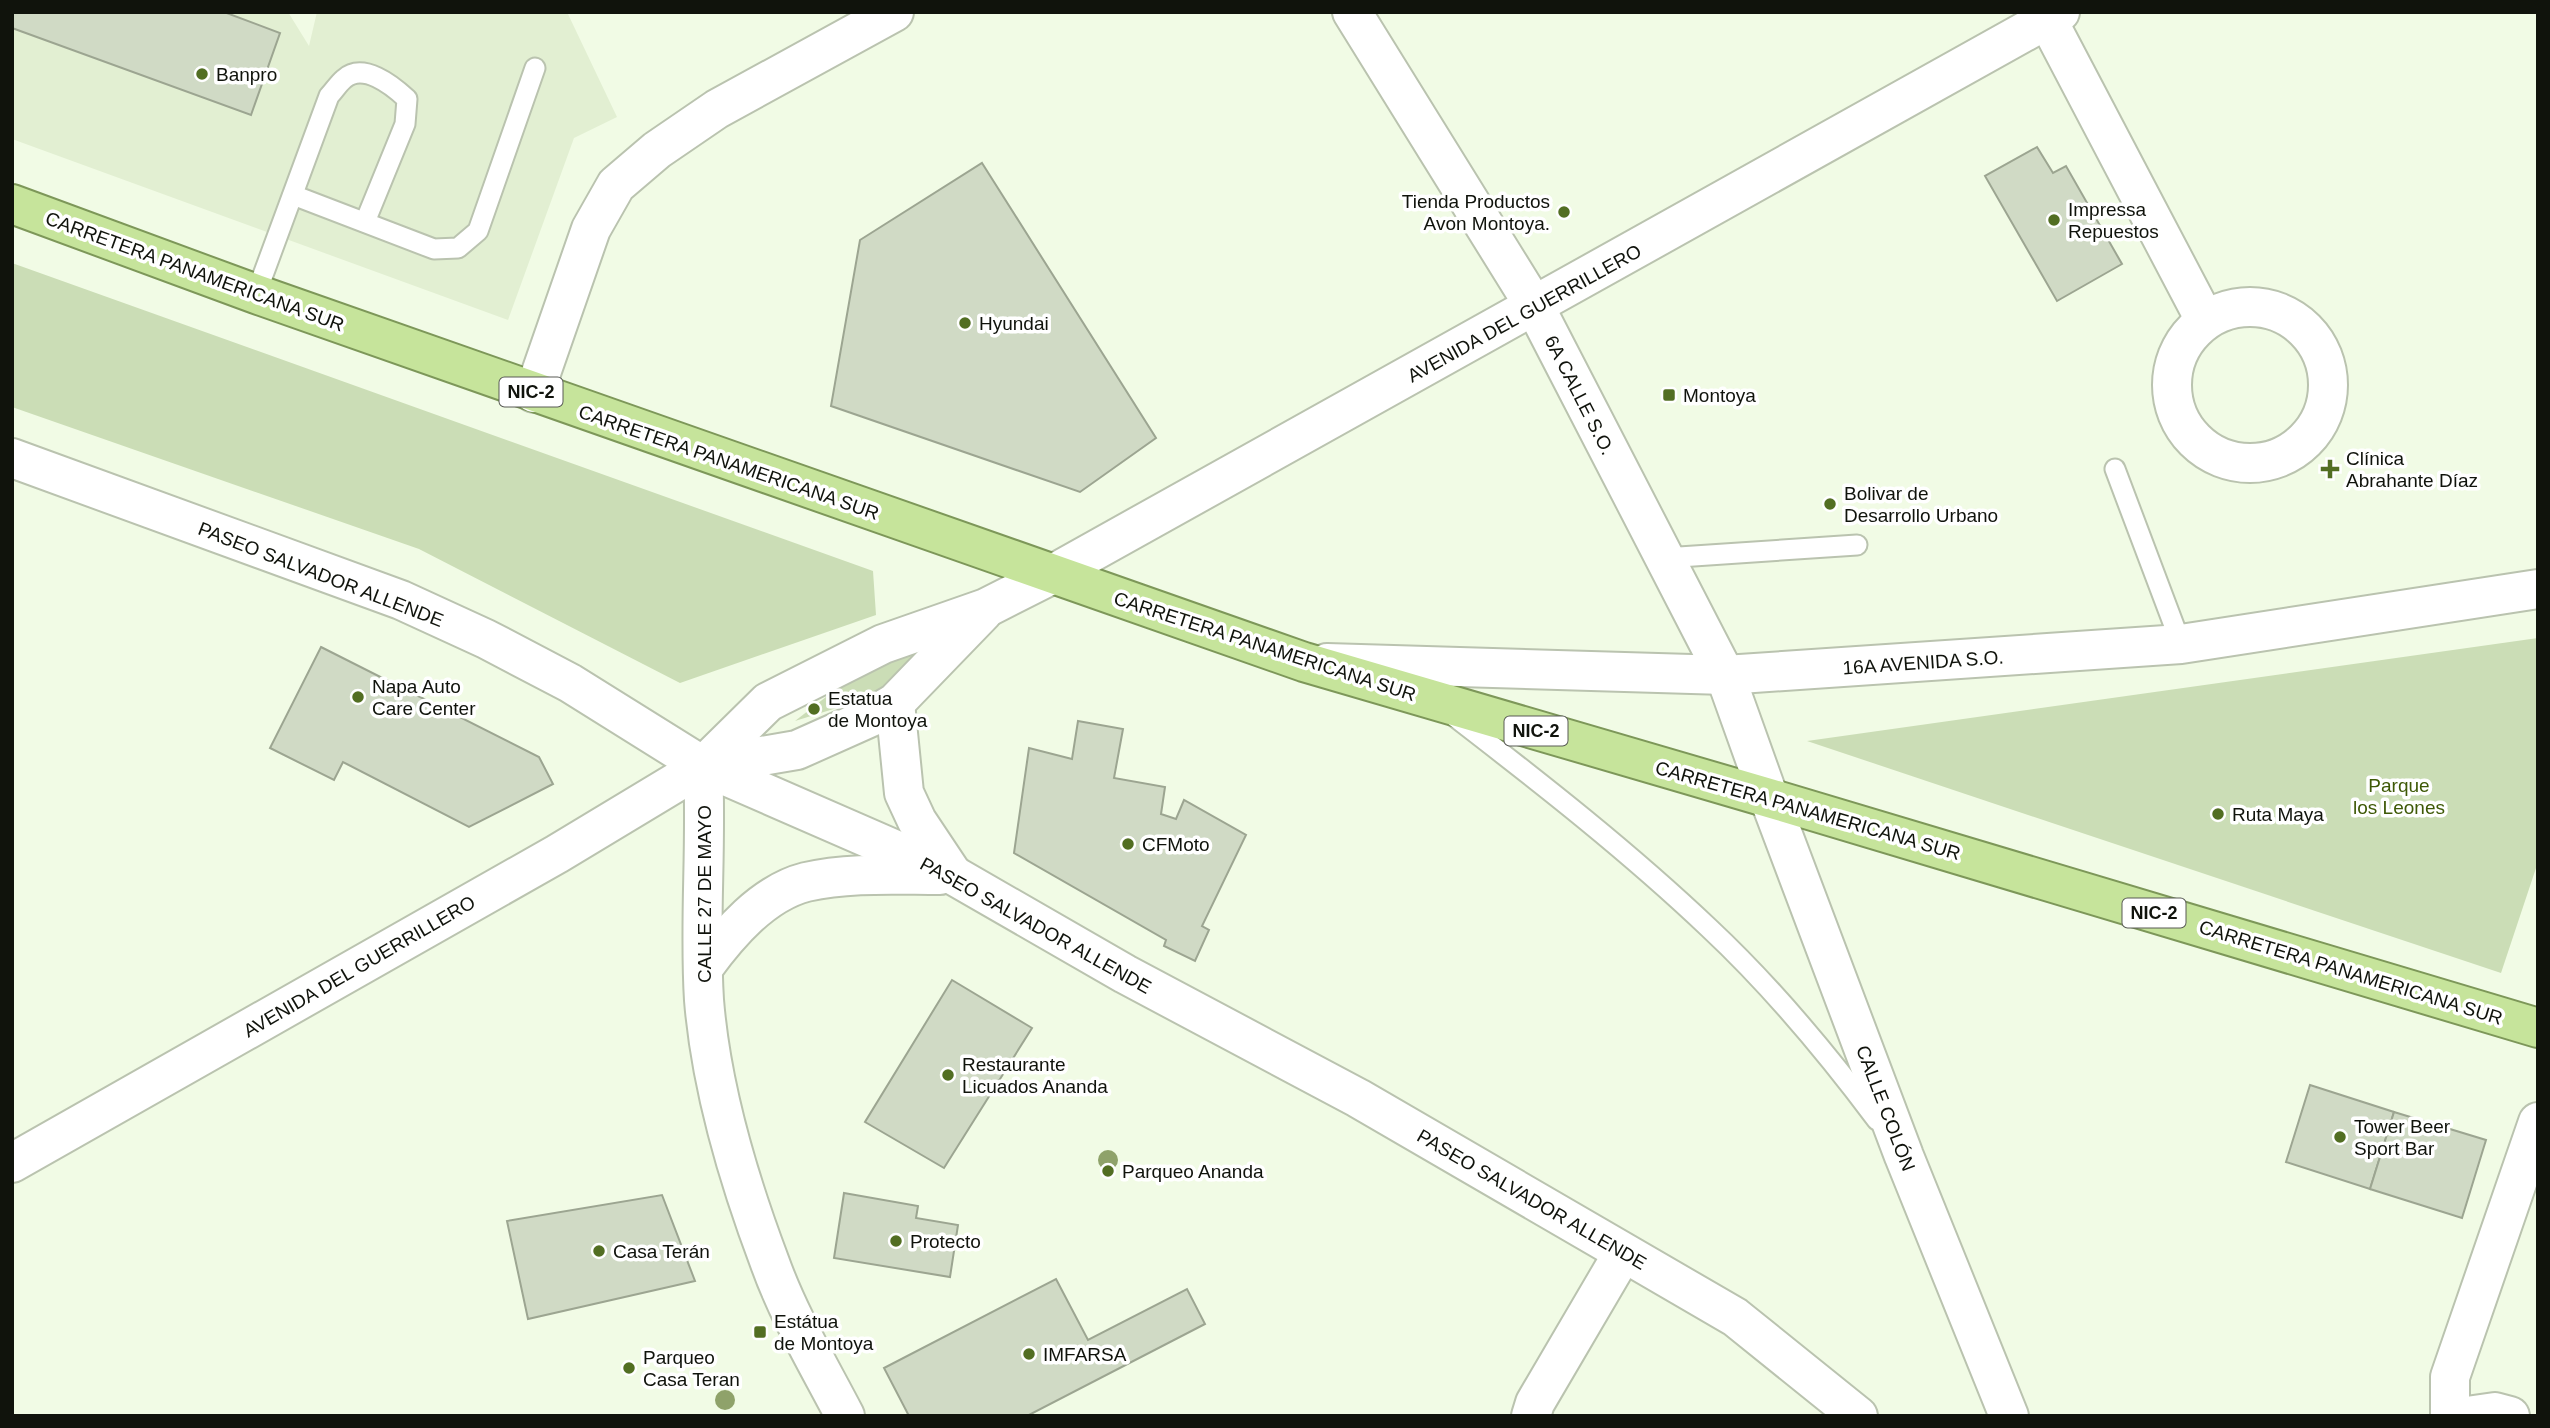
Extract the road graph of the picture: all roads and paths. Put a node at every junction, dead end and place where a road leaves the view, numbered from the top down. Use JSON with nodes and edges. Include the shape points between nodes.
{"nodes":[{"id":1,"x":894,"y":12,"type":"edge"},
{"id":2,"x":1352,"y":12,"type":"edge"},
{"id":3,"x":2050,"y":15,"type":"edge"},
{"id":4,"x":536,"y":68,"type":"dead end"},
{"id":5,"x":293,"y":195,"type":"junction"},
{"id":6,"x":12,"y":204,"type":"edge"},
{"id":7,"x":365,"y":222,"type":"junction"},
{"id":8,"x":256,"y":295,"type":"junction"},
{"id":9,"x":1535,"y":307,"type":"junction"},
{"id":10,"x":2205,"y":320,"type":"junction"},
{"id":11,"x":534,"y":393,"type":"junction"},
{"id":12,"x":12,"y":458,"type":"edge"},
{"id":13,"x":2115,"y":469,"type":"dead end"},
{"id":14,"x":1857,"y":545,"type":"dead end"},
{"id":15,"x":1664,"y":558,"type":"junction"},
{"id":16,"x":1051,"y":575,"type":"junction"},
{"id":17,"x":2538,"y":589,"type":"edge"},
{"id":18,"x":986,"y":608,"type":"junction"},
{"id":19,"x":2181,"y":644,"type":"junction"},
{"id":20,"x":1304,"y":662,"type":"junction"},
{"id":21,"x":1725,"y":675,"type":"junction"},
{"id":22,"x":1435,"y":701,"type":"junction"},
{"id":23,"x":895,"y":703,"type":"junction"},
{"id":24,"x":703,"y":766,"type":"junction"},
{"id":25,"x":1769,"y":798,"type":"junction"},
{"id":26,"x":953,"y":875,"type":"junction"},
{"id":27,"x":704,"y":967,"type":"junction"},
{"id":28,"x":2538,"y":1028,"type":"edge"},
{"id":29,"x":2538,"y":1122,"type":"edge"},
{"id":30,"x":1904,"y":1156,"type":"junction"},
{"id":31,"x":12,"y":1163,"type":"edge"},
{"id":32,"x":1623,"y":1253,"type":"junction"},
{"id":33,"x":845,"y":1416,"type":"edge"},
{"id":34,"x":1531,"y":1416,"type":"edge"},
{"id":35,"x":1858,"y":1416,"type":"edge"},
{"id":36,"x":2009,"y":1416,"type":"edge"},
{"id":37,"x":2450,"y":1416,"type":"edge"},
{"id":38,"x":2468,"y":1416,"type":"edge"},
{"id":39,"x":2510,"y":1416,"type":"edge"}],
"edges":[{"from":1,"to":11,"type":"street","via":[[717,109],[657,149],[616,186],[591,229]]},
{"from":2,"to":9,"type":"street","name":"6A CALLE S.O."},
{"from":3,"to":9,"type":"street","name":"AVENIDA DEL GUERRILLERO"},
{"from":3,"to":10,"type":"street"},
{"from":4,"to":7,"type":"lane","via":[[478,231],[458,248],[434,248]]},
{"from":5,"to":7,"type":"lane"},
{"from":5,"to":7,"type":"lane","via":[[330,96],[345,77],[364,73],[390,83],[407,99],[405,124]]},
{"from":5,"to":8,"type":"lane"},
{"from":6,"to":8,"type":"highway","name":"CARRETERA PANAMERICANA SUR","number":"NIC-2"},
{"from":8,"to":11,"type":"highway","name":"CARRETERA PANAMERICANA SUR","number":"NIC-2"},
{"from":9,"to":15,"type":"street","name":"6A CALLE S.O."},
{"from":9,"to":16,"type":"street","name":"AVENIDA DEL GUERRILLERO"},
{"from":10,"to":10,"type":"street","via":[[2186,338],[2175,361],[2171,387],[2176,412],[2189,435],[2209,452],[2232,462],[2258,464],[2305,442],[2320,421],[2328,396],[2328,370],[2319,346],[2302,326],[2280,312],[2255,306],[2228,309]]},
{"from":11,"to":16,"type":"highway","name":"CARRETERA PANAMERICANA SUR","number":"NIC-2"},
{"from":12,"to":24,"type":"street","name":"PASEO SALVADOR ALLENDE","via":[[401,600],[570,683]]},
{"from":13,"to":19,"type":"lane"},
{"from":14,"to":15,"type":"lane"},
{"from":15,"to":21,"type":"street","name":"6A CALLE S.O."},
{"from":16,"to":18,"type":"street","name":"AVENIDA DEL GUERRILLERO"},
{"from":16,"to":20,"type":"highway","name":"CARRETERA PANAMERICANA SUR","number":"NIC-2"},
{"from":17,"to":19,"type":"street","name":"16A AVENIDA S.O."},
{"from":18,"to":23,"type":"street","name":"AVENIDA DEL GUERRILLERO"},
{"from":18,"to":24,"type":"street","name":"AVENIDA DEL GUERRILLERO","via":[[883,644],[768,702]]},
{"from":19,"to":21,"type":"street","name":"16A AVENIDA S.O."},
{"from":20,"to":21,"type":"street","name":"16A AVENIDA S.O."},
{"from":20,"to":22,"type":"highway","name":"CARRETERA PANAMERICANA SUR","number":"NIC-2"},
{"from":21,"to":25,"type":"street","name":"6A CALLE S.O."},
{"from":22,"to":25,"type":"highway","name":"CARRETERA PANAMERICANA SUR","number":"NIC-2"},
{"from":22,"to":30,"type":"lane","via":[[1567,803],[1710,929],[1797,1021]]},
{"from":23,"to":24,"type":"street","name":"AVENIDA DEL GUERRILLERO","via":[[797,750]]},
{"from":23,"to":26,"type":"street","via":[[904,793]]},
{"from":24,"to":26,"type":"street","name":"PASEO SALVADOR ALLENDE"},
{"from":24,"to":27,"type":"street","name":"CALLE 27 DE MAYO"},
{"from":24,"to":31,"type":"street","name":"AVENIDA DEL GUERRILLERO"},
{"from":25,"to":28,"type":"highway","name":"CARRETERA PANAMERICANA SUR","number":"NIC-2"},
{"from":25,"to":30,"type":"street","name":"CALLE COLÓN"},
{"from":26,"to":27,"type":"street","via":[[854,876],[804,883],[762,905],[723,941]]},
{"from":26,"to":32,"type":"street","name":"PASEO SALVADOR ALLENDE","via":[[1125,974],[1358,1098]]},
{"from":27,"to":33,"type":"street","name":"CALLE 27 DE MAYO","via":[[704,1000],[733,1153],[770,1264]]},
{"from":29,"to":37,"type":"street","via":[[2450,1377]]},
{"from":30,"to":36,"type":"street","name":"CALLE COLÓN"},
{"from":32,"to":34,"type":"street"},
{"from":32,"to":35,"type":"street","name":"PASEO SALVADOR ALLENDE","via":[[1735,1317]]},
{"from":38,"to":39,"type":"street","via":[[2495,1412]]}]}
